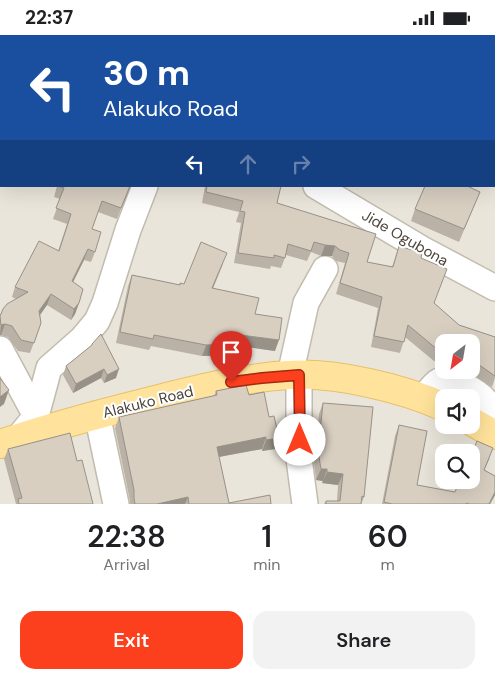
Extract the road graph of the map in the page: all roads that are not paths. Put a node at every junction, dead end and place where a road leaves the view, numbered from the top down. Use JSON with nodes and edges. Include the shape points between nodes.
{"nodes":[{"id":1,"x":145,"y":187,"type":"edge"},
{"id":2,"x":318,"y":187,"type":"edge"},
{"id":3,"x":325,"y":269,"type":"dead end"},
{"id":4,"x":495,"y":288,"type":"edge"},
{"id":5,"x":0,"y":349,"type":"edge"},
{"id":6,"x":294,"y":375,"type":"junction"},
{"id":7,"x":433,"y":403,"type":"edge"},
{"id":8,"x":97,"y":415,"type":"junction"},
{"id":9,"x":36,"y":416,"type":"junction"},
{"id":10,"x":485,"y":429,"type":"edge"},
{"id":11,"x":9,"y":441,"type":"edge"},
{"id":12,"x":116,"y":504,"type":"edge"},
{"id":13,"x":305,"y":504,"type":"edge"}],
"edges":[{"from":1,"to":9,"type":"street","via":[[106,303],[82,339],[50,368]]},
{"from":2,"to":4,"type":"street","name":"Jide Ogubona"},
{"from":3,"to":6,"type":"street","via":[[306,303]]},
{"from":5,"to":9,"type":"street"},
{"from":6,"to":7,"type":"main road","name":"Alakuko Road","via":[[382,386]]},
{"from":6,"to":8,"type":"main road","name":"Alakuko Road","via":[[231,382]]},
{"from":6,"to":13,"type":"street"},
{"from":7,"to":10,"type":"street","via":[[438,381],[447,379],[464,385],[487,403],[490,413]]},
{"from":8,"to":11,"type":"main road","name":"Alakuko Road"},
{"from":8,"to":12,"type":"street"},
{"from":9,"to":11,"type":"street"}]}
